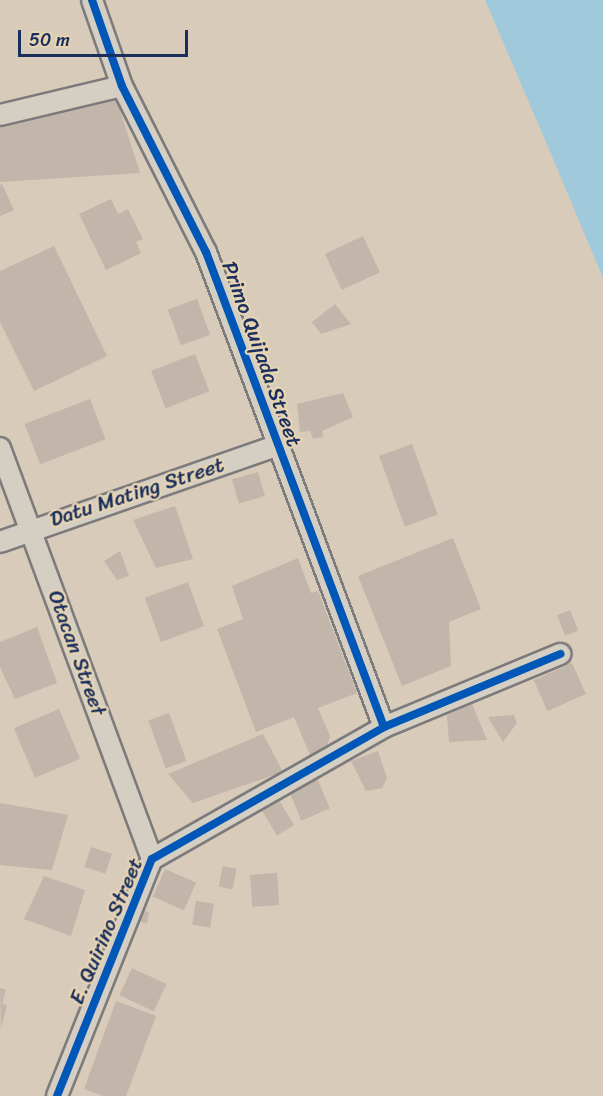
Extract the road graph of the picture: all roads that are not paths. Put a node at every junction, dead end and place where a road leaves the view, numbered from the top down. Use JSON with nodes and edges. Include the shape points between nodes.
{"nodes":[{"id":1,"x":92,"y":0,"type":"edge"},
{"id":2,"x":122,"y":86,"type":"junction"},
{"id":3,"x":0,"y":115,"type":"edge"},
{"id":4,"x":276,"y":446,"type":"junction"},
{"id":5,"x":0,"y":448,"type":"edge"},
{"id":6,"x":31,"y":528,"type":"junction"},
{"id":7,"x":0,"y":542,"type":"edge"},
{"id":8,"x":560,"y":654,"type":"dead end"},
{"id":9,"x":384,"y":727,"type":"junction"},
{"id":10,"x":152,"y":859,"type":"junction"},
{"id":11,"x":57,"y":1096,"type":"edge"}],
"edges":[{"from":1,"to":2,"type":"street","name":"Primo Quijada Street"},
{"from":2,"to":3,"type":"street"},
{"from":2,"to":4,"type":"street","name":"Primo Quijada Street","via":[[206,252]]},
{"from":4,"to":6,"type":"street","name":"Datu Mating Street"},
{"from":4,"to":9,"type":"street","name":"Primo Quijada Street"},
{"from":5,"to":6,"type":"street","name":"Otacan Street"},
{"from":6,"to":7,"type":"street","name":"Datu Mating Street"},
{"from":6,"to":10,"type":"street","name":"Otacan Street"},
{"from":8,"to":9,"type":"street","name":"E. Quirino Street"},
{"from":9,"to":10,"type":"street","name":"E. Quirino Street"},
{"from":10,"to":11,"type":"street","name":"E. Quirino Street"}]}
